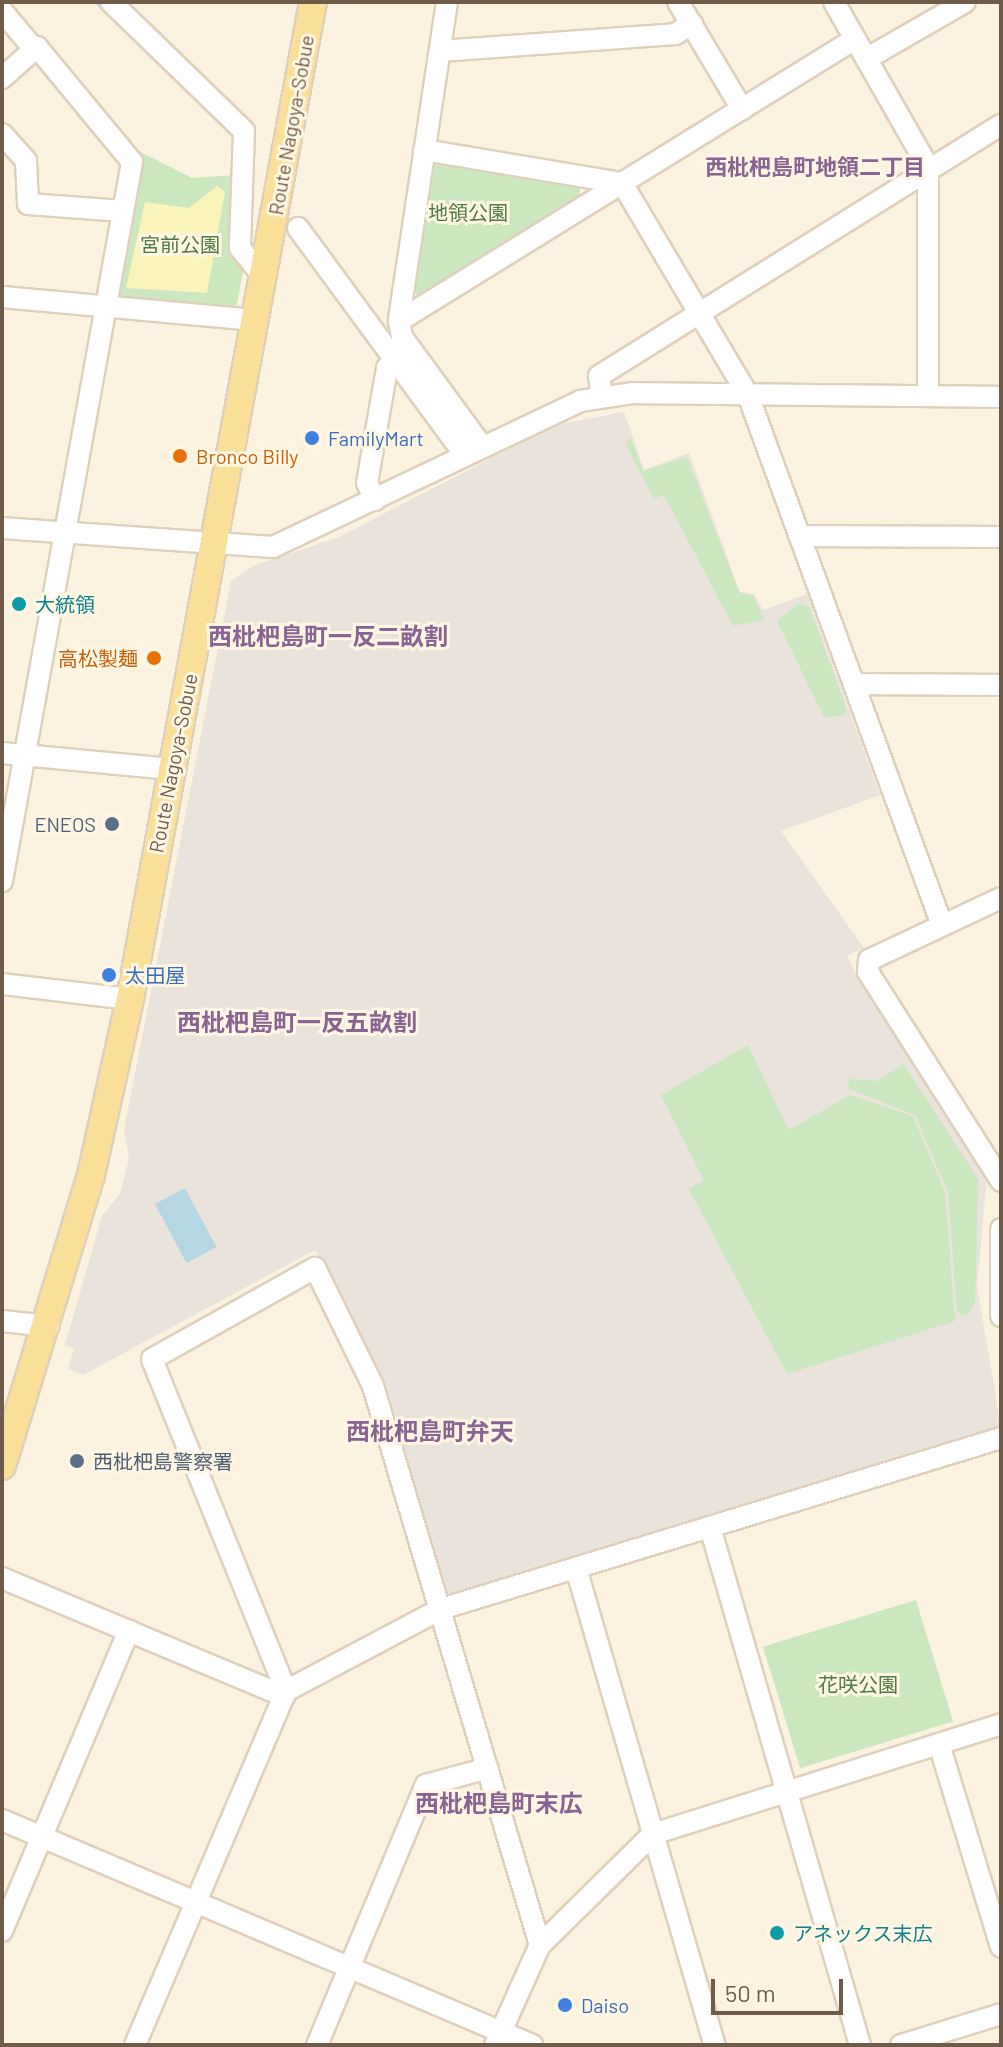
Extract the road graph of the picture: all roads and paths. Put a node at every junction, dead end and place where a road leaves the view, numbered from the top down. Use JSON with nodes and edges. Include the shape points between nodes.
{"nodes":[{"id":1,"x":111,"y":2,"type":"edge"},
{"id":2,"x":313,"y":2,"type":"edge"},
{"id":3,"x":447,"y":2,"type":"edge"},
{"id":4,"x":678,"y":2,"type":"edge"},
{"id":5,"x":834,"y":2,"type":"edge"},
{"id":6,"x":965,"y":2,"type":"edge"},
{"id":7,"x":936,"y":9,"type":"edge"},
{"id":8,"x":2,"y":11,"type":"edge"},
{"id":9,"x":692,"y":24,"type":"junction"},
{"id":10,"x":855,"y":39,"type":"junction"},
{"id":11,"x":35,"y":50,"type":"junction"},
{"id":12,"x":440,"y":51,"type":"junction"},
{"id":13,"x":866,"y":59,"type":"junction"},
{"id":14,"x":2,"y":78,"type":"edge"},
{"id":15,"x":742,"y":109,"type":"junction"},
{"id":16,"x":1001,"y":125,"type":"edge"},
{"id":17,"x":2,"y":134,"type":"edge"},
{"id":18,"x":424,"y":150,"type":"junction"},
{"id":19,"x":928,"y":167,"type":"junction"},
{"id":20,"x":622,"y":183,"type":"junction"},
{"id":21,"x":123,"y":211,"type":"junction"},
{"id":22,"x":298,"y":228,"type":"dead end"},
{"id":23,"x":264,"y":278,"type":"junction"},
{"id":24,"x":2,"y":297,"type":"edge"},
{"id":25,"x":106,"y":307,"type":"junction"},
{"id":26,"x":699,"y":313,"type":"junction"},
{"id":27,"x":256,"y":320,"type":"junction"},
{"id":28,"x":399,"y":321,"type":"junction"},
{"id":29,"x":396,"y":361,"type":"junction"},
{"id":30,"x":748,"y":395,"type":"junction"},
{"id":31,"x":928,"y":396,"type":"junction"},
{"id":32,"x":602,"y":397,"type":"junction"},
{"id":33,"x":1001,"y":397,"type":"edge"},
{"id":34,"x":473,"y":449,"type":"junction"},
{"id":35,"x":375,"y":500,"type":"junction"},
{"id":36,"x":2,"y":528,"type":"edge"},
{"id":37,"x":66,"y":534,"type":"junction"},
{"id":38,"x":800,"y":536,"type":"junction"},
{"id":39,"x":1001,"y":537,"type":"edge"},
{"id":40,"x":214,"y":546,"type":"junction"},
{"id":41,"x":854,"y":684,"type":"junction"},
{"id":42,"x":1001,"y":685,"type":"edge"},
{"id":43,"x":2,"y":753,"type":"edge"},
{"id":44,"x":25,"y":755,"type":"junction"},
{"id":45,"x":171,"y":769,"type":"junction"},
{"id":46,"x":2,"y":881,"type":"edge"},
{"id":47,"x":1001,"y":898,"type":"edge"},
{"id":48,"x":942,"y":925,"type":"junction"},
{"id":49,"x":2,"y":984,"type":"edge"},
{"id":50,"x":130,"y":999,"type":"junction"},
{"id":51,"x":1001,"y":1181,"type":"edge"},
{"id":52,"x":1001,"y":1229,"type":"edge"},
{"id":53,"x":1001,"y":1316,"type":"edge"},
{"id":54,"x":2,"y":1321,"type":"edge"},
{"id":55,"x":49,"y":1326,"type":"junction"},
{"id":56,"x":1001,"y":1438,"type":"edge"},
{"id":57,"x":2,"y":1466,"type":"edge"},
{"id":58,"x":710,"y":1527,"type":"junction"},
{"id":59,"x":576,"y":1568,"type":"junction"},
{"id":60,"x":2,"y":1578,"type":"edge"},
{"id":61,"x":441,"y":1609,"type":"junction"},
{"id":62,"x":129,"y":1631,"type":"junction"},
{"id":63,"x":285,"y":1694,"type":"junction"},
{"id":64,"x":1001,"y":1724,"type":"edge"},
{"id":65,"x":939,"y":1744,"type":"junction"},
{"id":66,"x":488,"y":1768,"type":"junction"},
{"id":67,"x":787,"y":1792,"type":"junction"},
{"id":68,"x":2,"y":1820,"type":"edge"},
{"id":69,"x":653,"y":1834,"type":"junction"},
{"id":70,"x":42,"y":1837,"type":"junction"},
{"id":71,"x":196,"y":1904,"type":"junction"},
{"id":72,"x":2,"y":1931,"type":"edge"},
{"id":73,"x":540,"y":1945,"type":"junction"},
{"id":74,"x":1001,"y":1947,"type":"edge"},
{"id":75,"x":349,"y":1968,"type":"junction"},
{"id":76,"x":1001,"y":2014,"type":"edge"},
{"id":77,"x":498,"y":2038,"type":"edge"},
{"id":78,"x":135,"y":2045,"type":"edge"},
{"id":79,"x":317,"y":2045,"type":"edge"},
{"id":80,"x":532,"y":2045,"type":"edge"},
{"id":81,"x":715,"y":2045,"type":"edge"},
{"id":82,"x":860,"y":2045,"type":"edge"},
{"id":83,"x":901,"y":2045,"type":"edge"}],
"edges":[{"from":1,"to":23,"type":"street","via":[[244,131],[240,248]]},
{"from":2,"to":23,"type":"main road","name":"Route Nagoya-Sobue"},
{"from":3,"to":12,"type":"street"},
{"from":4,"to":9,"type":"street"},
{"from":5,"to":10,"type":"street"},
{"from":6,"to":7,"type":"street"},
{"from":7,"to":13,"type":"street"},
{"from":8,"to":11,"type":"street"},
{"from":9,"to":12,"type":"street","via":[[675,34]]},
{"from":9,"to":15,"type":"street"},
{"from":10,"to":13,"type":"street"},
{"from":10,"to":15,"type":"street"},
{"from":11,"to":14,"type":"street"},
{"from":11,"to":21,"type":"street","via":[[129,152]]},
{"from":12,"to":18,"type":"street"},
{"from":13,"to":19,"type":"street"},
{"from":15,"to":20,"type":"street"},
{"from":16,"to":19,"type":"street"},
{"from":17,"to":21,"type":"street","via":[[26,161],[28,204]]},
{"from":18,"to":20,"type":"street"},
{"from":18,"to":28,"type":"street"},
{"from":19,"to":26,"type":"street"},
{"from":19,"to":31,"type":"street"},
{"from":20,"to":26,"type":"street"},
{"from":20,"to":28,"type":"street"},
{"from":21,"to":25,"type":"street"},
{"from":22,"to":29,"type":"street"},
{"from":23,"to":27,"type":"main road","name":"Route Nagoya-Sobue"},
{"from":24,"to":25,"type":"street"},
{"from":25,"to":27,"type":"street"},
{"from":25,"to":37,"type":"street"},
{"from":26,"to":30,"type":"street"},
{"from":26,"to":32,"type":"street","via":[[599,376]]},
{"from":27,"to":40,"type":"main road","name":"Route Nagoya-Sobue"},
{"from":28,"to":34,"type":"street","via":[[402,337]]},
{"from":29,"to":34,"type":"street"},
{"from":29,"to":35,"type":"street","via":[[387,368],[367,483]]},
{"from":30,"to":31,"type":"street"},
{"from":30,"to":32,"type":"street"},
{"from":30,"to":38,"type":"street"},
{"from":31,"to":33,"type":"street"},
{"from":32,"to":34,"type":"street","via":[[555,409]]},
{"from":34,"to":35,"type":"street"},
{"from":35,"to":40,"type":"street","via":[[273,547]]},
{"from":36,"to":37,"type":"street"},
{"from":37,"to":40,"type":"street"},
{"from":37,"to":44,"type":"street"},
{"from":38,"to":39,"type":"street"},
{"from":38,"to":41,"type":"street"},
{"from":40,"to":45,"type":"main road","name":"Route Nagoya-Sobue"},
{"from":41,"to":42,"type":"street"},
{"from":41,"to":48,"type":"street"},
{"from":43,"to":44,"type":"street"},
{"from":44,"to":45,"type":"street"},
{"from":44,"to":46,"type":"street"},
{"from":45,"to":50,"type":"main road","name":"Route Nagoya-Sobue"},
{"from":47,"to":48,"type":"street"},
{"from":48,"to":51,"type":"street","via":[[869,960],[868,972]]},
{"from":49,"to":50,"type":"street"},
{"from":50,"to":55,"type":"main road","name":"Route Nagoya-Sobue"},
{"from":52,"to":53,"type":"street"},
{"from":54,"to":55,"type":"street"},
{"from":55,"to":57,"type":"main road","name":"Route Nagoya-Sobue"},
{"from":56,"to":58,"type":"street"},
{"from":58,"to":59,"type":"street"},
{"from":58,"to":67,"type":"street"},
{"from":59,"to":61,"type":"street"},
{"from":59,"to":69,"type":"street"},
{"from":60,"to":62,"type":"street"},
{"from":61,"to":63,"type":"street"},
{"from":61,"to":63,"type":"street","via":[[373,1386],[315,1268],[152,1359]]},
{"from":61,"to":66,"type":"street"},
{"from":62,"to":63,"type":"street"},
{"from":62,"to":70,"type":"street"},
{"from":63,"to":71,"type":"street"},
{"from":64,"to":65,"type":"street"},
{"from":65,"to":67,"type":"street"},
{"from":65,"to":74,"type":"street"},
{"from":66,"to":73,"type":"street"},
{"from":66,"to":75,"type":"street","via":[[426,1785]]},
{"from":67,"to":69,"type":"street"},
{"from":67,"to":82,"type":"street"},
{"from":68,"to":70,"type":"street"},
{"from":69,"to":73,"type":"street"},
{"from":69,"to":81,"type":"street"},
{"from":70,"to":71,"type":"street"},
{"from":70,"to":72,"type":"street"},
{"from":71,"to":75,"type":"street"},
{"from":71,"to":78,"type":"street"},
{"from":73,"to":77,"type":"street"},
{"from":75,"to":77,"type":"street"},
{"from":75,"to":79,"type":"street"},
{"from":76,"to":83,"type":"street"},
{"from":77,"to":80,"type":"street"}]}
